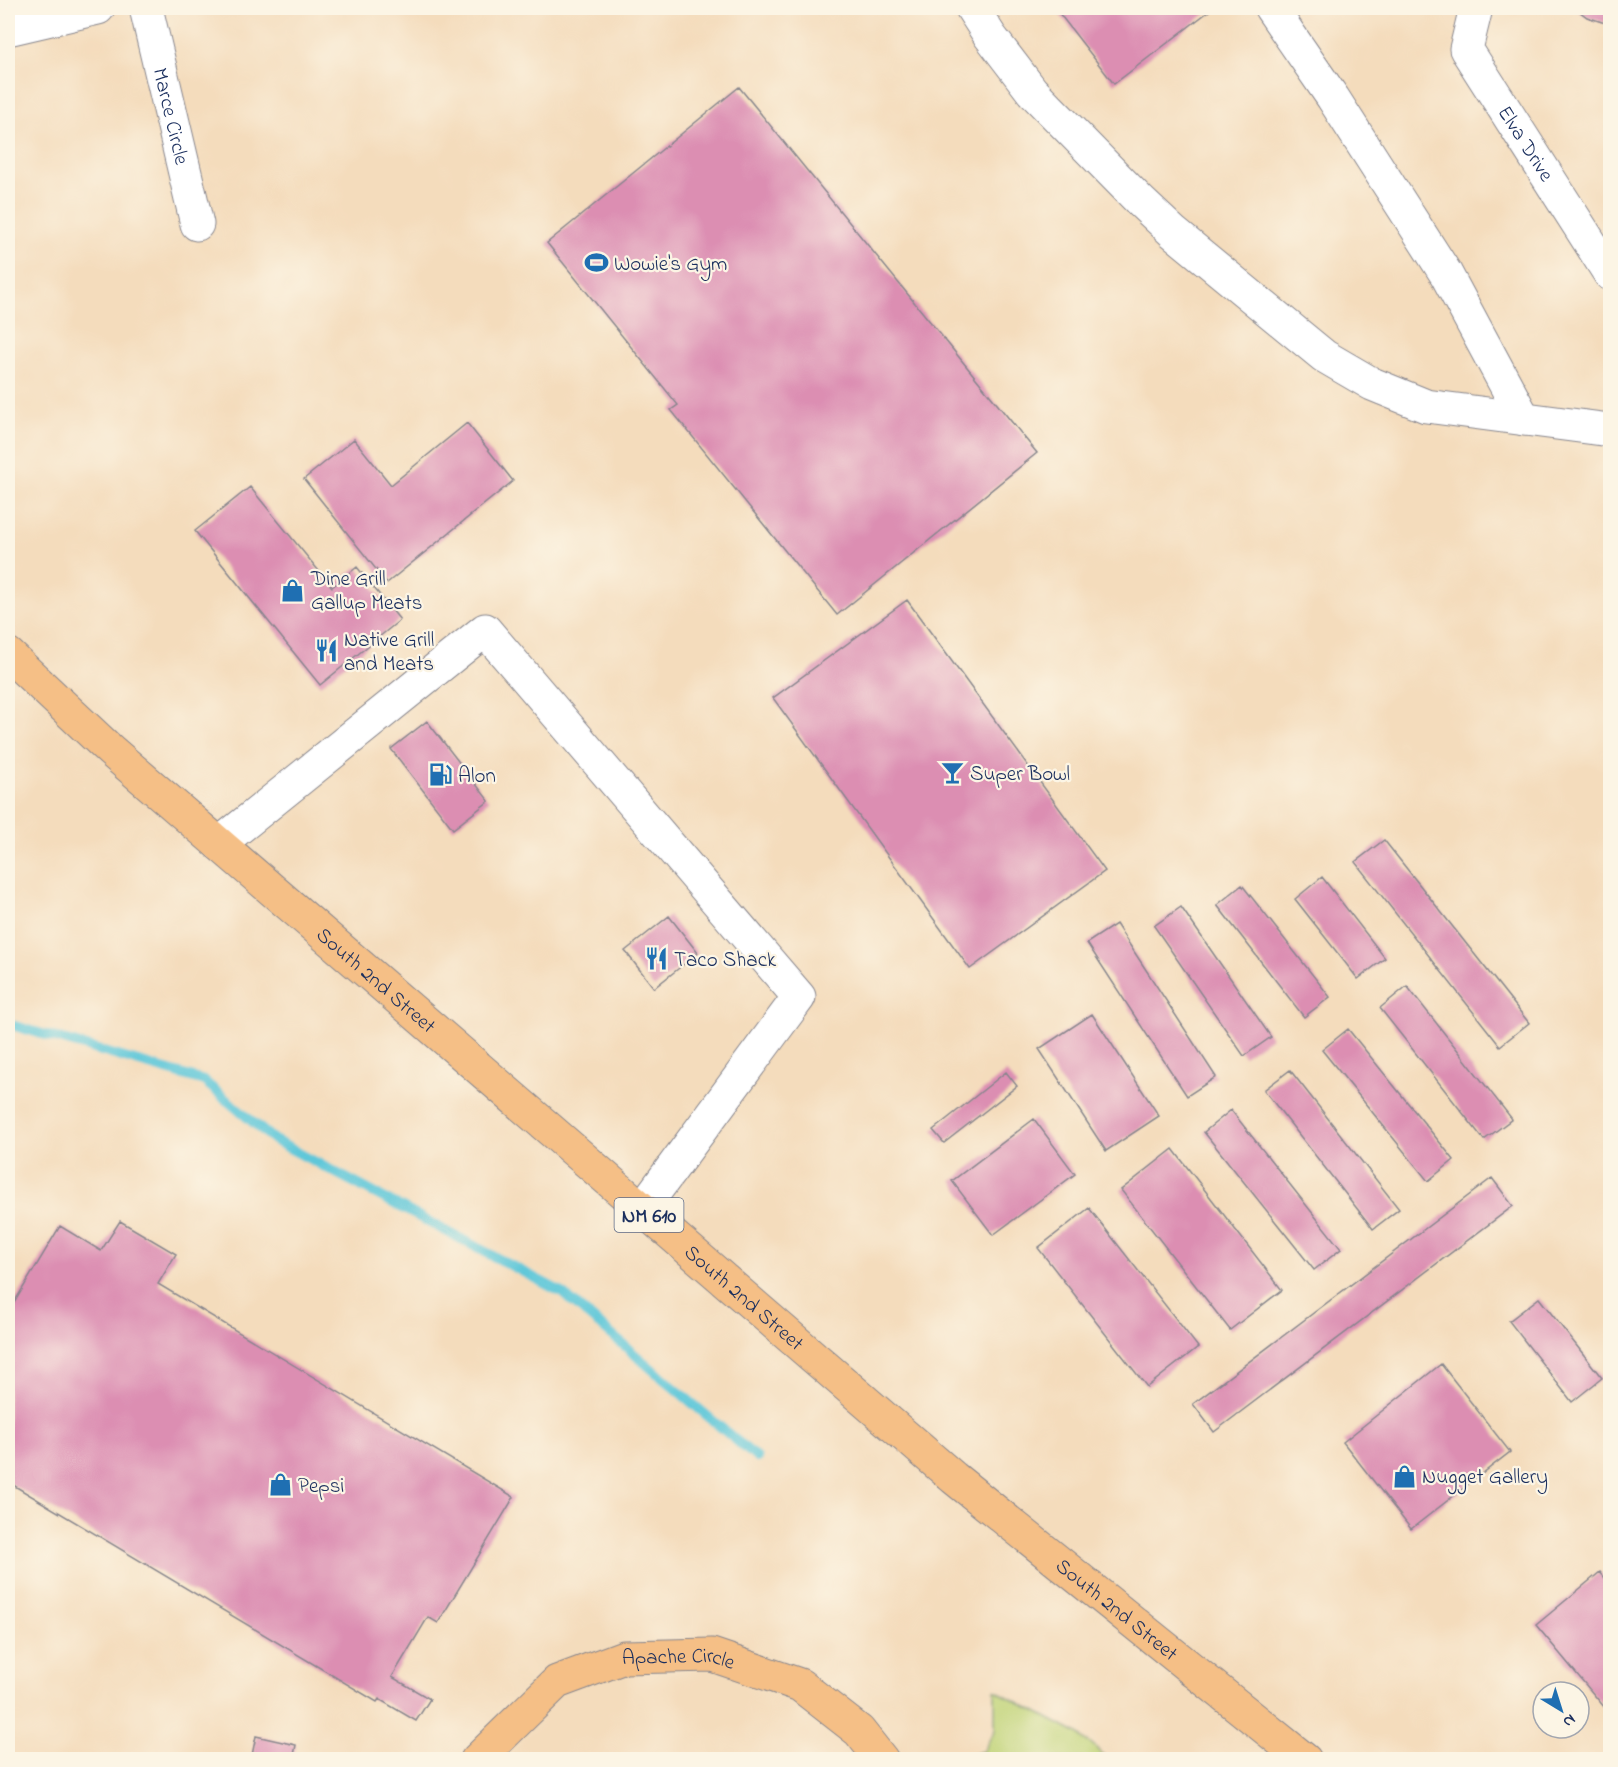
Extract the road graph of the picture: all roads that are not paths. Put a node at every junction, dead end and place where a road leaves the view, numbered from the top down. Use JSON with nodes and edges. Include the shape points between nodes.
{"nodes":[{"id":1,"x":98,"y":8,"type":"edge"},
{"id":2,"x":146,"y":8,"type":"edge"},
{"id":3,"x":972,"y":8,"type":"edge"},
{"id":4,"x":1271,"y":8,"type":"edge"},
{"id":5,"x":1476,"y":8,"type":"edge"},
{"id":6,"x":8,"y":29,"type":"edge"},
{"id":7,"x":197,"y":224,"type":"dead end"},
{"id":8,"x":1611,"y":274,"type":"edge"},
{"id":9,"x":1524,"y":419,"type":"junction"},
{"id":10,"x":1611,"y":430,"type":"edge"},
{"id":11,"x":8,"y":654,"type":"edge"},
{"id":12,"x":219,"y":844,"type":"junction"},
{"id":13,"x":642,"y":1209,"type":"junction"},
{"id":14,"x":477,"y":1760,"type":"edge"},
{"id":15,"x":882,"y":1760,"type":"edge"},
{"id":16,"x":1305,"y":1760,"type":"edge"}],
"edges":[{"from":1,"to":6,"type":"street"},
{"from":2,"to":7,"type":"street","name":"Marce Circle"},
{"from":3,"to":9,"type":"street","via":[[1032,91],[1140,201],[1324,356],[1372,384],[1426,406]]},
{"from":4,"to":9,"type":"street","via":[[1446,274]]},
{"from":5,"to":8,"type":"street","name":"Elva Drive","via":[[1466,49]]},
{"from":9,"to":10,"type":"street"},
{"from":11,"to":12,"type":"main road","name":"South 2nd Street","number":"NM 610","via":[[110,750]]},
{"from":12,"to":13,"type":"main road","name":"South 2nd Street","number":"NM 610"},
{"from":12,"to":13,"type":"street","via":[[485,630],[799,997]]},
{"from":13,"to":16,"type":"main road","name":"South 2nd Street","number":"NM 610","via":[[954,1478]]},
{"from":14,"to":15,"type":"main road","name":"Apache Circle","via":[[557,1682],[624,1658],[712,1654],[800,1685],[859,1731]]}]}
